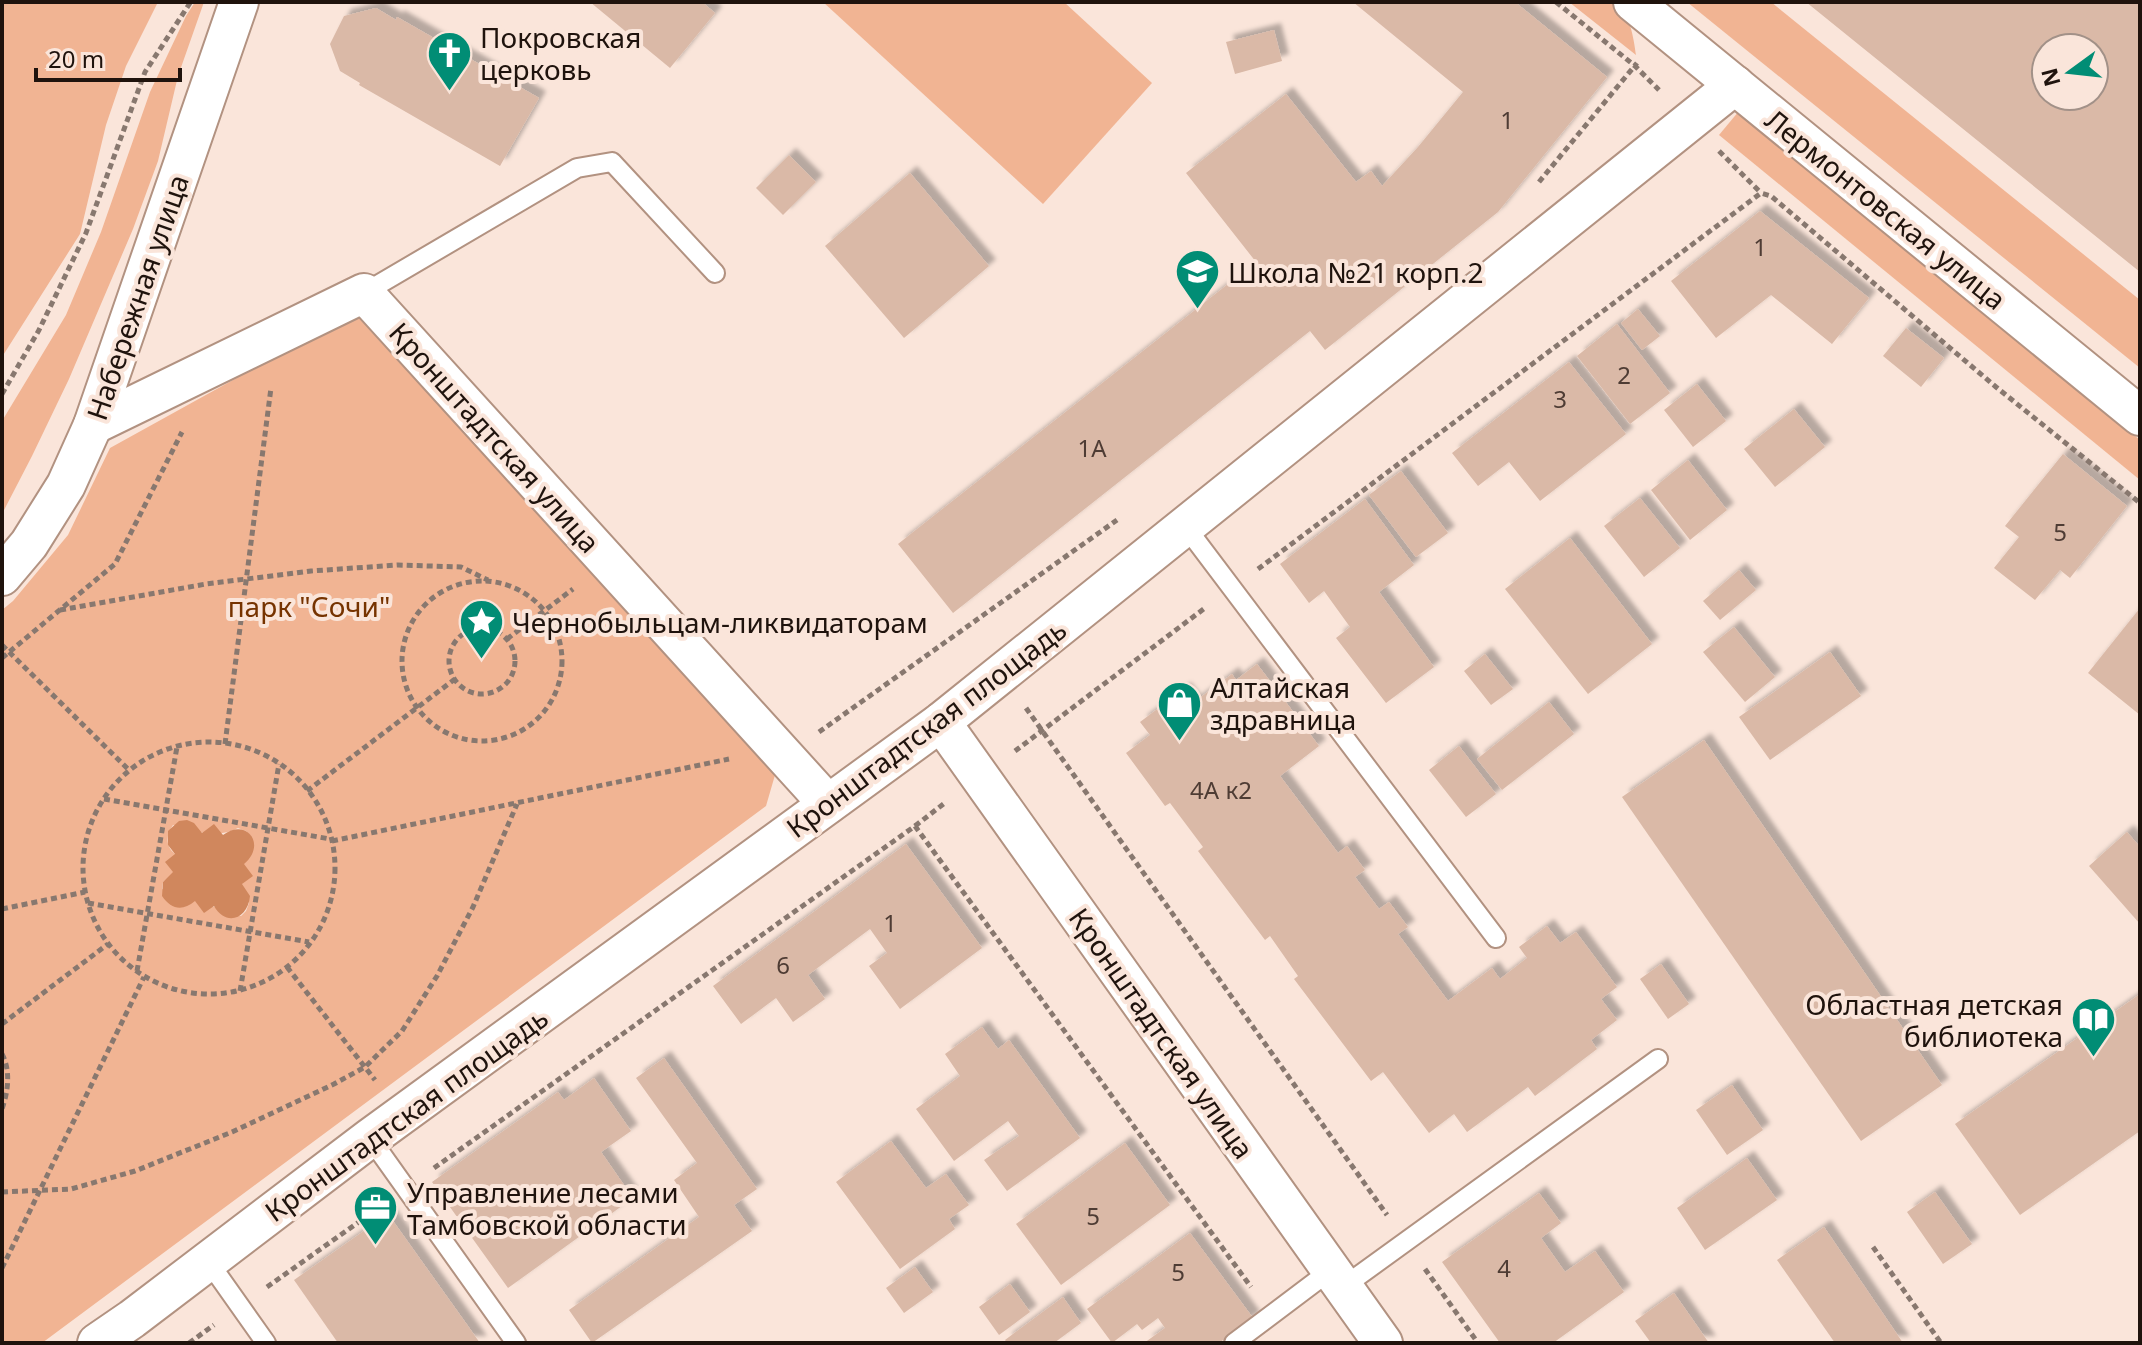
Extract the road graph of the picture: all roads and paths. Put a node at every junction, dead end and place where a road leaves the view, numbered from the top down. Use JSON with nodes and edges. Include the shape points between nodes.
{"nodes":[{"id":1,"x":190,"y":2,"type":"edge"},
{"id":2,"x":239,"y":2,"type":"edge"},
{"id":3,"x":1556,"y":2,"type":"edge"},
{"id":4,"x":1633,"y":2,"type":"edge"},
{"id":5,"x":1666,"y":28,"type":"junction"},
{"id":6,"x":1635,"y":66,"type":"junction"},
{"id":7,"x":1735,"y":85,"type":"junction"},
{"id":8,"x":1538,"y":183,"type":"dead end"},
{"id":9,"x":715,"y":273,"type":"dead end"},
{"id":10,"x":364,"y":293,"type":"junction"},
{"id":11,"x":278,"y":335,"type":"junction"},
{"id":12,"x":216,"y":365,"type":"junction"},
{"id":13,"x":2,"y":394,"type":"edge"},
{"id":14,"x":2140,"y":416,"type":"edge"},
{"id":15,"x":93,"y":425,"type":"junction"},
{"id":16,"x":2140,"y":503,"type":"edge"},
{"id":17,"x":1120,"y":518,"type":"dead end"},
{"id":18,"x":1185,"y":526,"type":"junction"},
{"id":19,"x":609,"y":562,"type":"junction"},
{"id":20,"x":2,"y":576,"type":"edge"},
{"id":21,"x":246,"y":579,"type":"junction"},
{"id":22,"x":489,"y":580,"type":"junction"},
{"id":23,"x":1232,"y":588,"type":"junction"},
{"id":24,"x":60,"y":610,"type":"junction"},
{"id":25,"x":546,"y":610,"type":"junction"},
{"id":26,"x":507,"y":639,"type":"junction"},
{"id":27,"x":2,"y":645,"type":"edge"},
{"id":28,"x":9,"y":652,"type":"junction"},
{"id":29,"x":2,"y":658,"type":"edge"},
{"id":30,"x":1001,"y":674,"type":"junction"},
{"id":31,"x":455,"y":679,"type":"junction"},
{"id":32,"x":417,"y":708,"type":"junction"},
{"id":33,"x":941,"y":722,"type":"junction"},
{"id":34,"x":1041,"y":731,"type":"junction"},
{"id":35,"x":225,"y":744,"type":"junction"},
{"id":36,"x":177,"y":747,"type":"junction"},
{"id":37,"x":778,"y":749,"type":"junction"},
{"id":38,"x":1003,"y":759,"type":"dead end"},
{"id":39,"x":279,"y":763,"type":"junction"},
{"id":40,"x":130,"y":771,"type":"junction"},
{"id":41,"x":307,"y":791,"type":"junction"},
{"id":42,"x":953,"y":797,"type":"dead end"},
{"id":43,"x":103,"y":799,"type":"junction"},
{"id":44,"x":518,"y":803,"type":"junction"},
{"id":45,"x":828,"y":804,"type":"junction"},
{"id":46,"x":165,"y":810,"type":"junction"},
{"id":47,"x":915,"y":826,"type":"junction"},
{"id":48,"x":268,"y":828,"type":"junction"},
{"id":49,"x":331,"y":840,"type":"junction"},
{"id":50,"x":85,"y":892,"type":"junction"},
{"id":51,"x":88,"y":903,"type":"junction"},
{"id":52,"x":2,"y":909,"type":"edge"},
{"id":53,"x":147,"y":913,"type":"junction"},
{"id":54,"x":250,"y":931,"type":"junction"},
{"id":55,"x":1496,"y":938,"type":"dead end"},
{"id":56,"x":310,"y":942,"type":"junction"},
{"id":57,"x":108,"y":944,"type":"junction"},
{"id":58,"x":287,"y":967,"type":"junction"},
{"id":59,"x":137,"y":972,"type":"junction"},
{"id":60,"x":144,"y":977,"type":"junction"},
{"id":61,"x":240,"y":991,"type":"junction"},
{"id":62,"x":2,"y":1024,"type":"edge"},
{"id":63,"x":2,"y":1054,"type":"edge"},
{"id":64,"x":1658,"y":1059,"type":"dead end"},
{"id":65,"x":365,"y":1067,"type":"junction"},
{"id":66,"x":2,"y":1109,"type":"edge"},
{"id":67,"x":402,"y":1114,"type":"junction"},
{"id":68,"x":370,"y":1138,"type":"junction"},
{"id":69,"x":406,"y":1188,"type":"junction"},
{"id":70,"x":40,"y":1191,"type":"junction"},
{"id":71,"x":2,"y":1192,"type":"edge"},
{"id":72,"x":1405,"y":1242,"type":"junction"},
{"id":73,"x":1873,"y":1247,"type":"dead end"},
{"id":74,"x":208,"y":1261,"type":"junction"},
{"id":75,"x":2,"y":1268,"type":"edge"},
{"id":76,"x":1337,"y":1278,"type":"junction"},
{"id":77,"x":240,"y":1306,"type":"junction"},
{"id":78,"x":1271,"y":1315,"type":"junction"},
{"id":79,"x":97,"y":1343,"type":"edge"},
{"id":80,"x":189,"y":1343,"type":"edge"},
{"id":81,"x":266,"y":1343,"type":"edge"},
{"id":82,"x":516,"y":1343,"type":"edge"},
{"id":83,"x":1234,"y":1343,"type":"edge"},
{"id":84,"x":1383,"y":1343,"type":"edge"},
{"id":85,"x":1478,"y":1343,"type":"edge"},
{"id":86,"x":1941,"y":1343,"type":"edge"}],
"edges":[{"from":1,"to":13,"type":"path","via":[[145,72],[86,233]]},
{"from":2,"to":15,"type":"street","name":"Набережная улица"},
{"from":3,"to":6,"type":"path"},
{"from":4,"to":5,"type":"street","name":"Лермонтовская улица"},
{"from":5,"to":6,"type":"path"},
{"from":5,"to":7,"type":"street","name":"Лермонтовская улица"},
{"from":6,"to":8,"type":"path"},
{"from":7,"to":14,"type":"street","name":"Лермонтовская улица"},
{"from":7,"to":18,"type":"street","name":"Кронштадтская площадь"},
{"from":9,"to":10,"type":"lane","via":[[612,162],[577,168]]},
{"from":10,"to":11,"type":"street"},
{"from":10,"to":19,"type":"street","name":"Кронштадтская улица"},
{"from":11,"to":12,"type":"street"},
{"from":11,"to":21,"type":"path"},
{"from":12,"to":15,"type":"street"},
{"from":12,"to":24,"type":"path","via":[[115,564]]},
{"from":15,"to":20,"type":"street","name":"Набережная улица","via":[[66,485]]},
{"from":16,"to":23,"type":"path","via":[[1771,196],[1761,193]]},
{"from":17,"to":37,"type":"path","via":[[811,738]]},
{"from":18,"to":23,"type":"lane"},
{"from":18,"to":30,"type":"street","name":"Кронштадтская площадь"},
{"from":19,"to":25,"type":"path"},
{"from":19,"to":37,"type":"street","name":"Кронштадтская улица"},
{"from":21,"to":22,"type":"path","via":[[398,565],[461,567]]},
{"from":21,"to":24,"type":"path"},
{"from":21,"to":35,"type":"path"},
{"from":22,"to":25,"type":"path","via":[[520,589]]},
{"from":22,"to":32,"type":"path","via":[[456,584],[428,600],[410,624],[402,653],[404,683]]},
{"from":23,"to":34,"type":"path"},
{"from":23,"to":55,"type":"lane"},
{"from":24,"to":28,"type":"path"},
{"from":25,"to":26,"type":"path"},
{"from":25,"to":32,"type":"path","via":[[560,638],[563,670],[553,701],[533,725],[504,739],[472,741],[442,731]]},
{"from":26,"to":31,"type":"path","via":[[485,628],[460,636],[449,658]]},
{"from":26,"to":31,"type":"path","via":[[516,665],[502,687],[478,694]]},
{"from":27,"to":28,"type":"path"},
{"from":28,"to":29,"type":"path"},
{"from":28,"to":40,"type":"path"},
{"from":30,"to":33,"type":"street","name":"Кронштадтская площадь"},
{"from":30,"to":34,"type":"path"},
{"from":31,"to":32,"type":"path"},
{"from":32,"to":41,"type":"path"},
{"from":33,"to":45,"type":"street","name":"Кронштадтская площадь"},
{"from":33,"to":76,"type":"street","name":"Кронштадтская улица"},
{"from":34,"to":38,"type":"path"},
{"from":34,"to":72,"type":"path"},
{"from":35,"to":36,"type":"path"},
{"from":35,"to":39,"type":"path","via":[[247,747]]},
{"from":36,"to":40,"type":"path","via":[[150,756]]},
{"from":36,"to":46,"type":"path"},
{"from":37,"to":44,"type":"path"},
{"from":37,"to":45,"type":"street","name":"Кронштадтская улица"},
{"from":39,"to":41,"type":"path"},
{"from":39,"to":48,"type":"path"},
{"from":40,"to":43,"type":"path"},
{"from":41,"to":49,"type":"path","via":[[321,810]]},
{"from":42,"to":47,"type":"path"},
{"from":43,"to":46,"type":"path"},
{"from":43,"to":50,"type":"path","via":[[88,830],[82,863]]},
{"from":44,"to":49,"type":"path"},
{"from":44,"to":65,"type":"path","via":[[437,976],[402,1031]]},
{"from":45,"to":67,"type":"street","name":"Кронштадтская площадь"},
{"from":46,"to":48,"type":"path"},
{"from":46,"to":53,"type":"path"},
{"from":47,"to":69,"type":"path"},
{"from":47,"to":78,"type":"path"},
{"from":48,"to":49,"type":"path"},
{"from":48,"to":54,"type":"path"},
{"from":49,"to":56,"type":"path","via":[[335,874],[329,907]]},
{"from":50,"to":51,"type":"path"},
{"from":50,"to":52,"type":"path"},
{"from":51,"to":53,"type":"path"},
{"from":51,"to":57,"type":"path"},
{"from":53,"to":54,"type":"path"},
{"from":53,"to":59,"type":"path"},
{"from":54,"to":56,"type":"path"},
{"from":54,"to":61,"type":"path"},
{"from":56,"to":58,"type":"path"},
{"from":57,"to":59,"type":"path"},
{"from":57,"to":62,"type":"path"},
{"from":58,"to":61,"type":"path"},
{"from":58,"to":65,"type":"path"},
{"from":59,"to":60,"type":"path"},
{"from":60,"to":61,"type":"path","via":[[203,995]]},
{"from":60,"to":70,"type":"path"},
{"from":63,"to":66,"type":"path","via":[[8,1092]]},
{"from":64,"to":72,"type":"lane"},
{"from":65,"to":67,"type":"path"},
{"from":65,"to":70,"type":"path","via":[[232,1132],[135,1171],[71,1189]]},
{"from":67,"to":68,"type":"street","name":"Кронштадтская площадь"},
{"from":68,"to":69,"type":"lane"},
{"from":68,"to":74,"type":"street","name":"Кронштадтская площадь"},
{"from":69,"to":77,"type":"path"},
{"from":69,"to":82,"type":"lane"},
{"from":70,"to":71,"type":"path"},
{"from":70,"to":75,"type":"path"},
{"from":72,"to":76,"type":"lane"},
{"from":72,"to":85,"type":"path"},
{"from":73,"to":86,"type":"path"},
{"from":74,"to":77,"type":"lane"},
{"from":74,"to":79,"type":"street","name":"Кронштадтская площадь"},
{"from":76,"to":78,"type":"lane"},
{"from":76,"to":84,"type":"street","name":"Кронштадтская улица"},
{"from":77,"to":80,"type":"path"},
{"from":77,"to":81,"type":"lane"},
{"from":78,"to":83,"type":"lane"}]}
